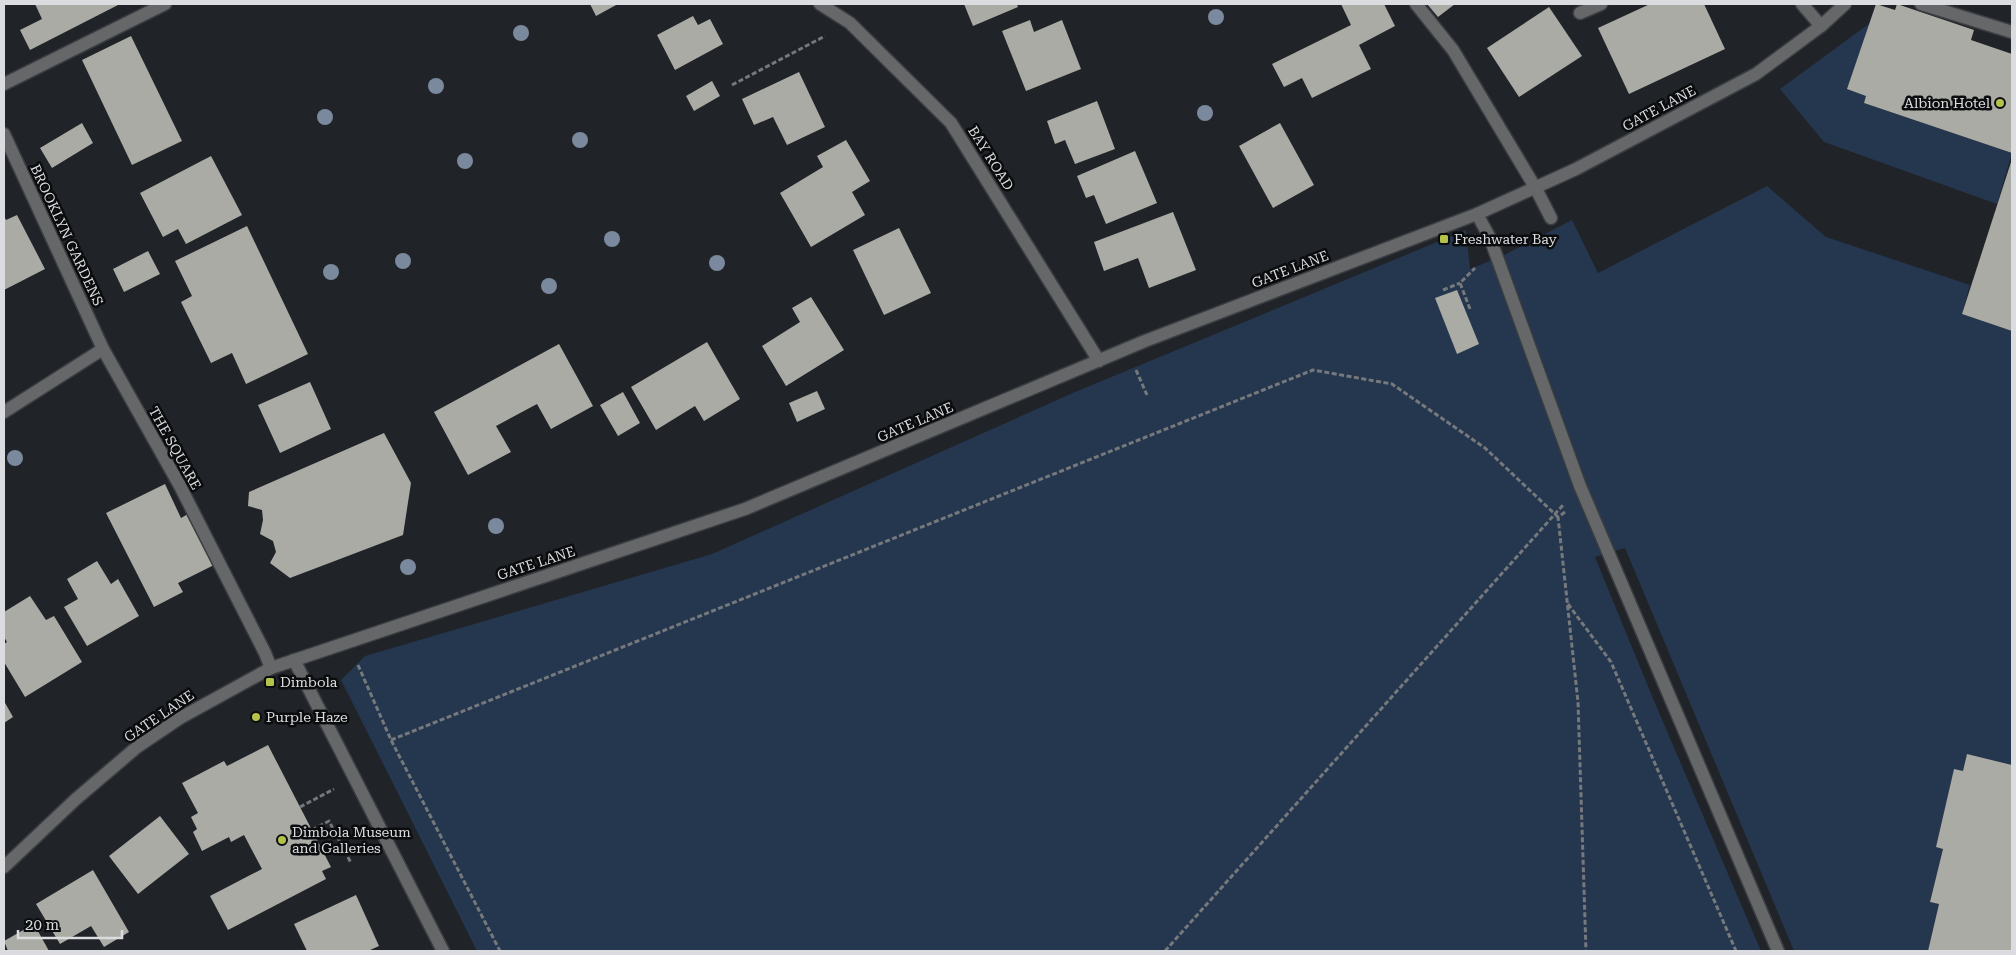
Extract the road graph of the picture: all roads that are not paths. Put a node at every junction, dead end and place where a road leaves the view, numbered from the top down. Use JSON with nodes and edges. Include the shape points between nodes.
{"nodes":[{"id":1,"x":165,"y":4,"type":"edge"},
{"id":2,"x":820,"y":4,"type":"edge"},
{"id":3,"x":1416,"y":4,"type":"edge"},
{"id":4,"x":1601,"y":4,"type":"edge"},
{"id":5,"x":1802,"y":4,"type":"edge"},
{"id":6,"x":1845,"y":4,"type":"edge"},
{"id":7,"x":1921,"y":4,"type":"edge"},
{"id":8,"x":1580,"y":14,"type":"dead end"},
{"id":9,"x":1822,"y":26,"type":"junction"},
{"id":10,"x":2012,"y":32,"type":"edge"},
{"id":11,"x":4,"y":84,"type":"edge"},
{"id":12,"x":4,"y":134,"type":"edge"},
{"id":13,"x":1535,"y":187,"type":"junction"},
{"id":14,"x":1477,"y":214,"type":"junction"},
{"id":15,"x":1550,"y":218,"type":"dead end"},
{"id":16,"x":102,"y":349,"type":"junction"},
{"id":17,"x":1099,"y":361,"type":"junction"},
{"id":18,"x":4,"y":412,"type":"edge"},
{"id":19,"x":294,"y":660,"type":"junction"},
{"id":20,"x":271,"y":668,"type":"junction"},
{"id":21,"x":4,"y":868,"type":"edge"},
{"id":22,"x":443,"y":951,"type":"edge"},
{"id":23,"x":1778,"y":951,"type":"edge"}],
"edges":[{"from":1,"to":11,"type":"street"},
{"from":2,"to":17,"type":"street","name":"BAY ROAD","via":[[850,23],[952,123]]},
{"from":3,"to":13,"type":"street","via":[[1453,50]]},
{"from":4,"to":8,"type":"street"},
{"from":5,"to":9,"type":"street"},
{"from":6,"to":9,"type":"street","name":"GATE LANE"},
{"from":7,"to":10,"type":"street"},
{"from":9,"to":13,"type":"street","name":"GATE LANE","via":[[1756,74],[1576,169]]},
{"from":12,"to":16,"type":"street","name":"BROOKLYN GARDENS"},
{"from":13,"to":14,"type":"street","name":"GATE LANE"},
{"from":13,"to":15,"type":"street"},
{"from":14,"to":17,"type":"street","name":"GATE LANE"},
{"from":14,"to":23,"type":"street","via":[[1490,238],[1580,486]]},
{"from":16,"to":18,"type":"street"},
{"from":16,"to":20,"type":"street","name":"THE SQUARE","via":[[180,486]]},
{"from":17,"to":19,"type":"street","name":"GATE LANE","via":[[745,509]]},
{"from":19,"to":20,"type":"street","name":"GATE LANE"},
{"from":19,"to":22,"type":"street"},
{"from":20,"to":21,"type":"street","name":"GATE LANE","via":[[180,718],[138,747],[76,799]]}]}
